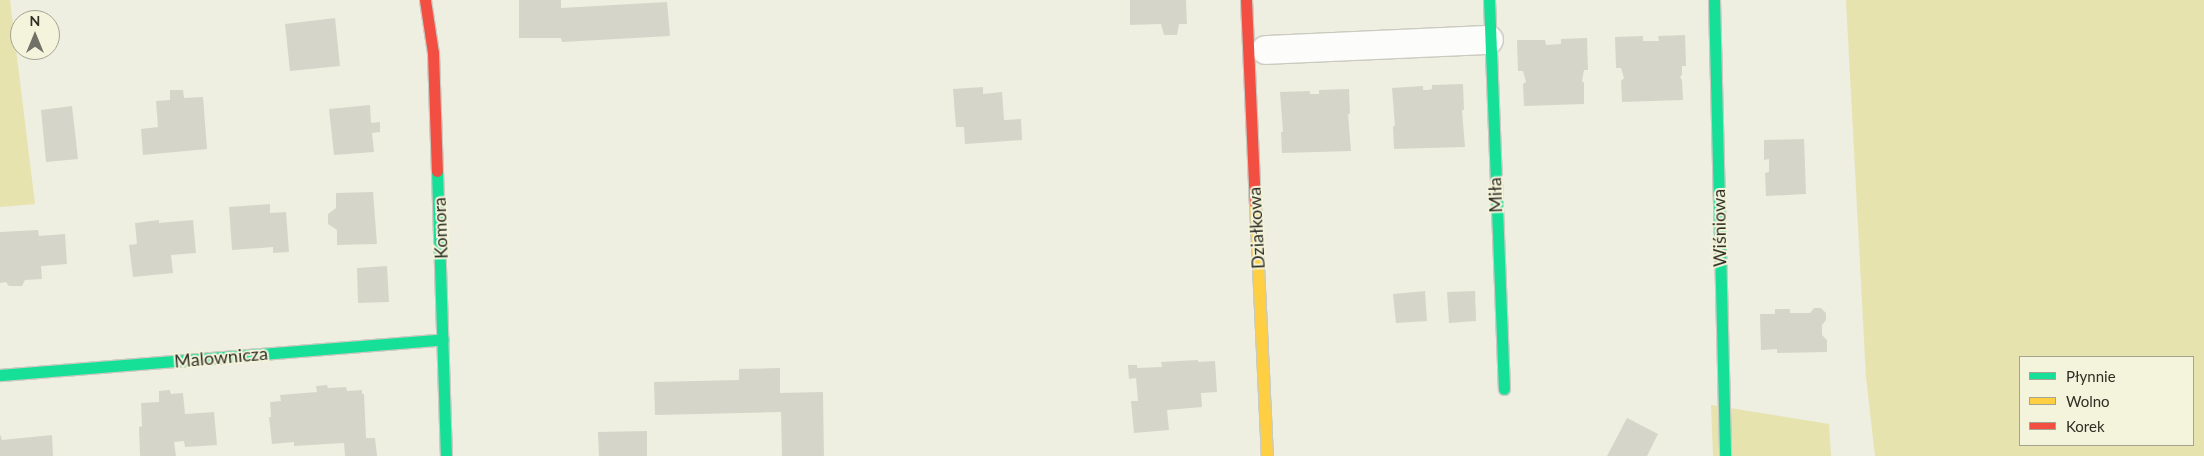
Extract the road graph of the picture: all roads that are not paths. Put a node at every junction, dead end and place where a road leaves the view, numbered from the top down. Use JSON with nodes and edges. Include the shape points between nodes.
{"nodes":[{"id":1,"x":425,"y":0,"type":"edge"},
{"id":2,"x":1246,"y":0,"type":"edge"},
{"id":3,"x":1489,"y":0,"type":"edge"},
{"id":4,"x":1714,"y":0,"type":"edge"},
{"id":5,"x":1489,"y":40,"type":"junction"},
{"id":6,"x":1266,"y":50,"type":"dead end"},
{"id":7,"x":443,"y":339,"type":"junction"},
{"id":8,"x":0,"y":375,"type":"edge"},
{"id":9,"x":1504,"y":389,"type":"dead end"},
{"id":10,"x":446,"y":456,"type":"edge"},
{"id":11,"x":1267,"y":456,"type":"edge"},
{"id":12,"x":1725,"y":456,"type":"edge"}],
"edges":[{"from":1,"to":7,"type":"street","name":"Komora","via":[[433,53]]},
{"from":2,"to":11,"type":"street","name":"Działkowa"},
{"from":3,"to":5,"type":"street","name":"Miła"},
{"from":4,"to":12,"type":"street","name":"Wiśniowa"},
{"from":5,"to":6,"type":"street"},
{"from":5,"to":9,"type":"street","name":"Miła"},
{"from":7,"to":8,"type":"street","name":"Malownicza"},
{"from":7,"to":10,"type":"street","name":"Komora"}]}
